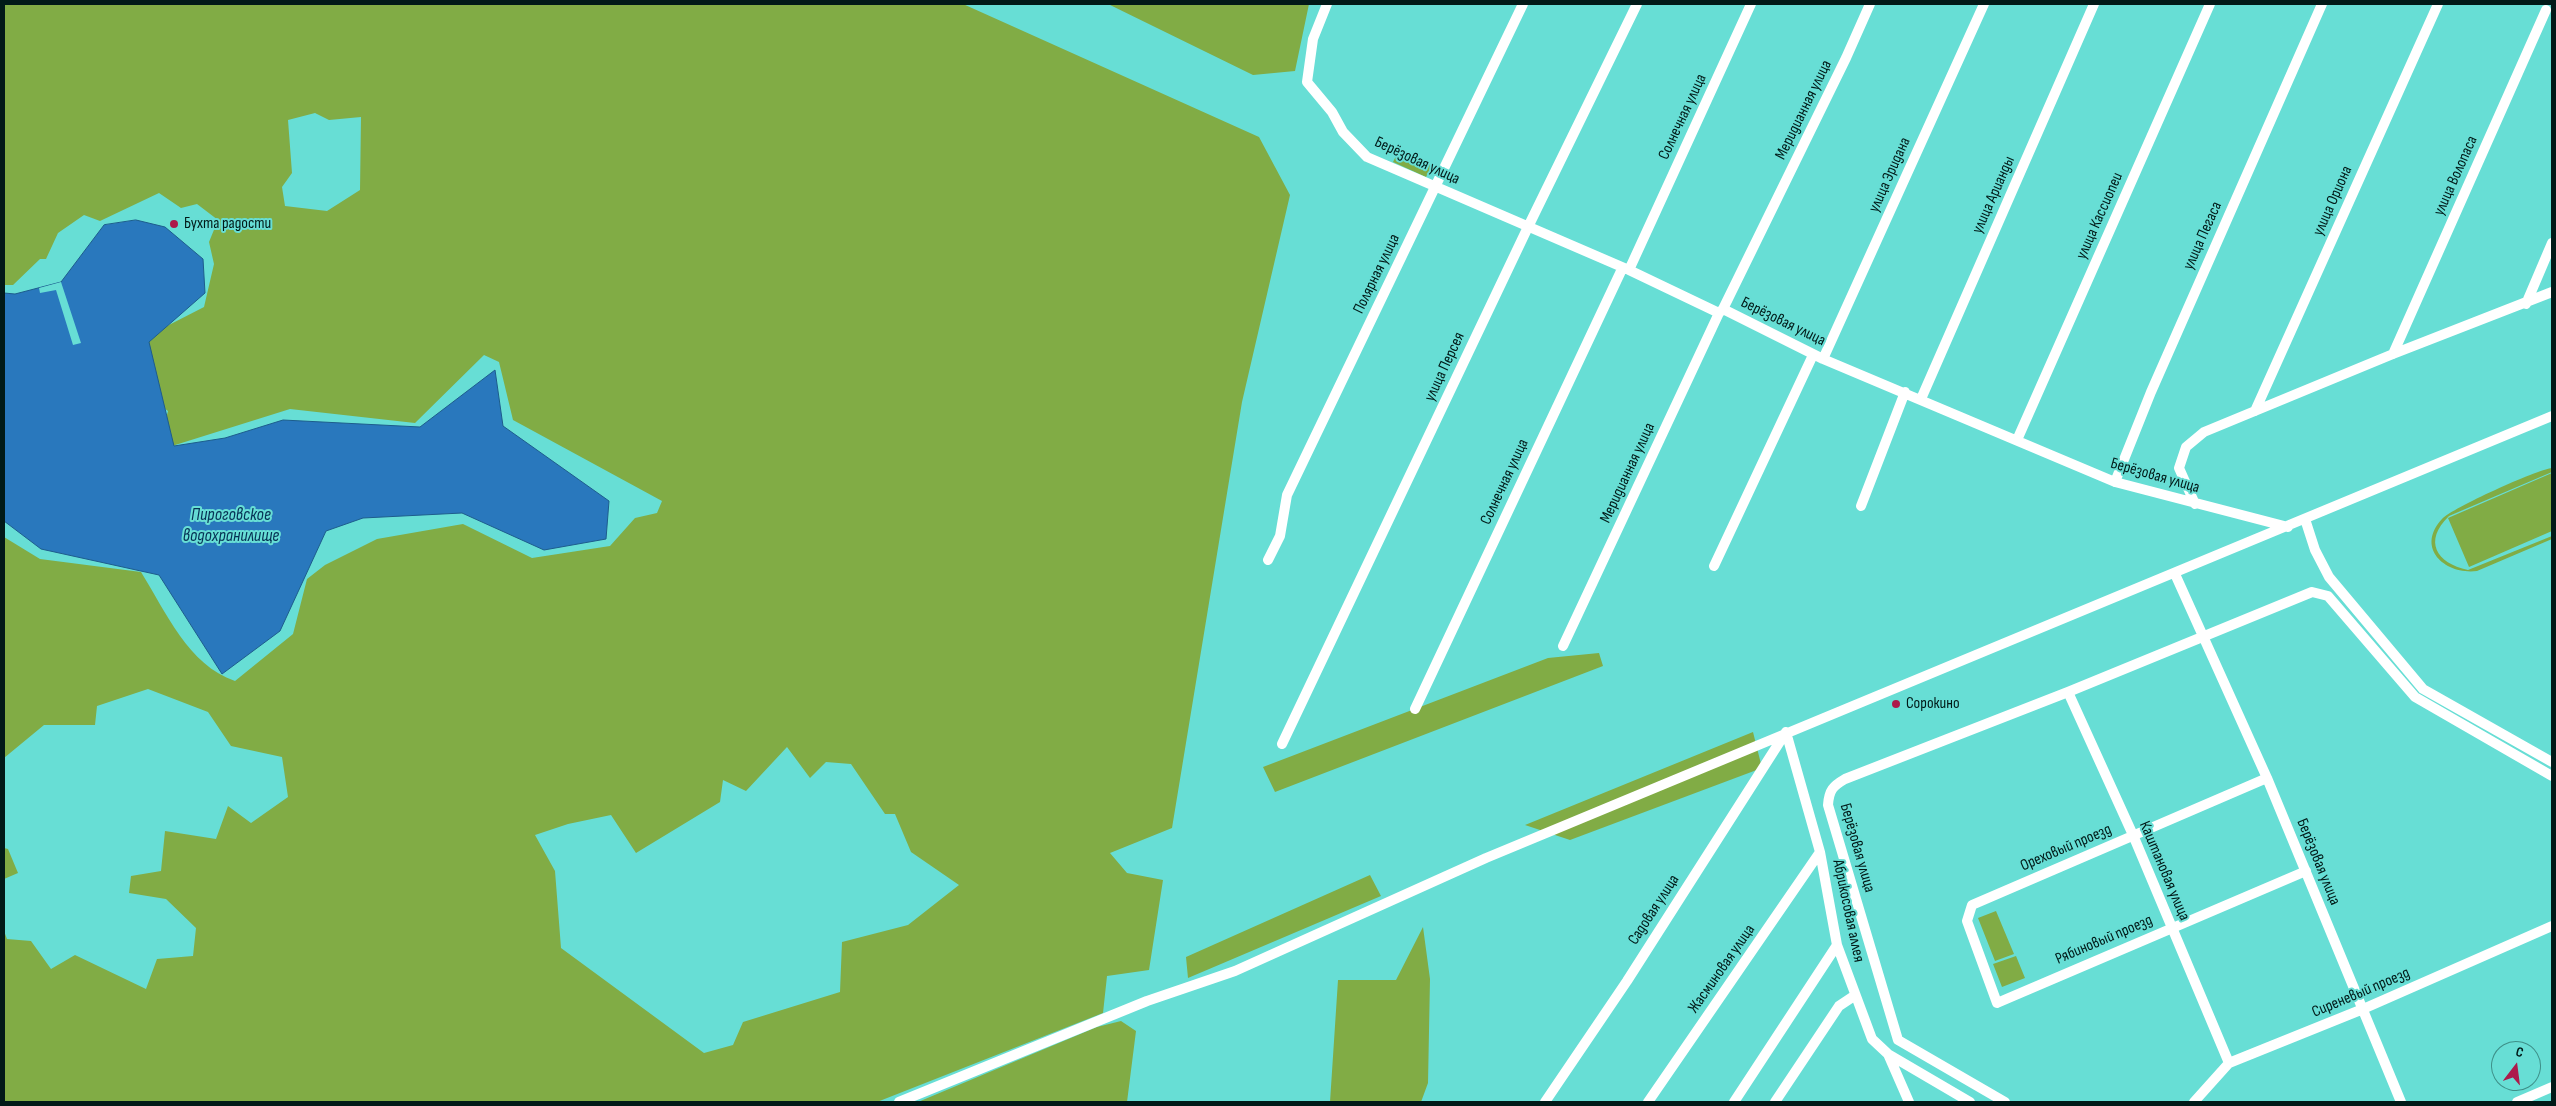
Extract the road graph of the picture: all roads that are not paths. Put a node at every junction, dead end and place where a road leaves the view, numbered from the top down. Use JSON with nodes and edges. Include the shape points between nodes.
{"nodes":[{"id":1,"x":1327,"y":4,"type":"edge"},
{"id":2,"x":1523,"y":4,"type":"edge"},
{"id":3,"x":1636,"y":4,"type":"edge"},
{"id":4,"x":1751,"y":4,"type":"edge"},
{"id":5,"x":1870,"y":4,"type":"edge"},
{"id":6,"x":1984,"y":4,"type":"edge"},
{"id":7,"x":2094,"y":4,"type":"edge"},
{"id":8,"x":2210,"y":4,"type":"edge"},
{"id":9,"x":2322,"y":4,"type":"edge"},
{"id":10,"x":2438,"y":4,"type":"edge"},
{"id":11,"x":2546,"y":10,"type":"dead end"},
{"id":12,"x":1436,"y":186,"type":"junction"},
{"id":13,"x":1528,"y":226,"type":"junction"},
{"id":14,"x":2552,"y":243,"type":"edge"},
{"id":15,"x":1626,"y":270,"type":"junction"},
{"id":16,"x":2552,"y":292,"type":"edge"},
{"id":17,"x":2526,"y":304,"type":"junction"},
{"id":18,"x":1721,"y":311,"type":"junction"},
{"id":19,"x":2393,"y":354,"type":"junction"},
{"id":20,"x":1818,"y":357,"type":"junction"},
{"id":21,"x":1905,"y":392,"type":"junction"},
{"id":22,"x":1921,"y":399,"type":"junction"},
{"id":23,"x":2255,"y":411,"type":"junction"},
{"id":24,"x":2552,"y":416,"type":"edge"},
{"id":25,"x":2017,"y":440,"type":"junction"},
{"id":26,"x":2115,"y":482,"type":"junction"},
{"id":27,"x":2195,"y":504,"type":"junction"},
{"id":28,"x":1861,"y":506,"type":"dead end"},
{"id":29,"x":2305,"y":519,"type":"junction"},
{"id":30,"x":2288,"y":527,"type":"junction"},
{"id":31,"x":1268,"y":560,"type":"dead end"},
{"id":32,"x":1714,"y":566,"type":"dead end"},
{"id":33,"x":2176,"y":574,"type":"junction"},
{"id":34,"x":2203,"y":635,"type":"junction"},
{"id":35,"x":1564,"y":646,"type":"dead end"},
{"id":36,"x":2068,"y":692,"type":"junction"},
{"id":37,"x":1415,"y":709,"type":"dead end"},
{"id":38,"x":1786,"y":732,"type":"junction"},
{"id":39,"x":1282,"y":744,"type":"dead end"},
{"id":40,"x":2552,"y":762,"type":"edge"},
{"id":41,"x":2552,"y":776,"type":"edge"},
{"id":42,"x":2267,"y":778,"type":"junction"},
{"id":43,"x":2133,"y":835,"type":"junction"},
{"id":44,"x":1820,"y":852,"type":"junction"},
{"id":45,"x":2306,"y":871,"type":"junction"},
{"id":46,"x":2552,"y":926,"type":"edge"},
{"id":47,"x":2172,"y":928,"type":"junction"},
{"id":48,"x":1837,"y":945,"type":"junction"},
{"id":49,"x":1854,"y":996,"type":"junction"},
{"id":50,"x":1997,"y":1003,"type":"joint"},
{"id":51,"x":2363,"y":1009,"type":"junction"},
{"id":52,"x":1888,"y":1054,"type":"junction"},
{"id":53,"x":2229,"y":1063,"type":"junction"},
{"id":54,"x":2552,"y":1087,"type":"edge"},
{"id":55,"x":899,"y":1102,"type":"edge"},
{"id":56,"x":1544,"y":1102,"type":"edge"},
{"id":57,"x":1648,"y":1102,"type":"edge"},
{"id":58,"x":1734,"y":1102,"type":"edge"},
{"id":59,"x":1775,"y":1102,"type":"edge"},
{"id":60,"x":1909,"y":1102,"type":"edge"},
{"id":61,"x":1970,"y":1102,"type":"edge"},
{"id":62,"x":2004,"y":1102,"type":"edge"},
{"id":63,"x":2194,"y":1102,"type":"edge"},
{"id":64,"x":2400,"y":1102,"type":"edge"},
{"id":65,"x":2517,"y":1102,"type":"edge"}],
"edges":[{"from":1,"to":12,"type":"street","name":"Берёзовая улица","via":[[1313,39],[1307,82],[1332,112],[1343,132],[1367,157]]},
{"from":2,"to":12,"type":"street","name":"Полярная улица"},
{"from":3,"to":13,"type":"street","name":"улица Персея"},
{"from":4,"to":15,"type":"street","name":"Солнечная улица"},
{"from":5,"to":18,"type":"street","name":"Меридианная улица"},
{"from":6,"to":20,"type":"street","name":"улица Эридана"},
{"from":7,"to":22,"type":"street","name":"улица Арианды"},
{"from":8,"to":25,"type":"street","name":"улица Кассиопеи"},
{"from":9,"to":26,"type":"street","name":"улица Пегаса","via":[[2151,392]]},
{"from":10,"to":23,"type":"street","name":"улица Ориона"},
{"from":11,"to":19,"type":"street","name":"улица Волопаса"},
{"from":12,"to":13,"type":"street","name":"Берёзовая улица"},
{"from":12,"to":31,"type":"street","name":"Полярная улица","via":[[1287,495],[1280,536]]},
{"from":13,"to":15,"type":"street","name":"Берёзовая улица"},
{"from":13,"to":39,"type":"street","name":"улица Персея"},
{"from":14,"to":17,"type":"street"},
{"from":15,"to":18,"type":"street","name":"Берёзовая улица"},
{"from":15,"to":37,"type":"street","name":"Солнечная улица"},
{"from":16,"to":17,"type":"street"},
{"from":17,"to":19,"type":"street"},
{"from":18,"to":20,"type":"street","name":"Берёзовая улица"},
{"from":18,"to":35,"type":"street","name":"Меридианная улица"},
{"from":19,"to":23,"type":"street"},
{"from":20,"to":21,"type":"street","name":"Берёзовая улица"},
{"from":20,"to":32,"type":"street","name":"улица Эридана"},
{"from":21,"to":22,"type":"street","name":"Берёзовая улица"},
{"from":21,"to":28,"type":"street"},
{"from":22,"to":25,"type":"street","name":"Берёзовая улица"},
{"from":23,"to":27,"type":"street","via":[[2204,432],[2186,447],[2179,468]]},
{"from":24,"to":29,"type":"street"},
{"from":25,"to":26,"type":"street","name":"Берёзовая улица"},
{"from":26,"to":27,"type":"street","name":"Берёзовая улица"},
{"from":27,"to":30,"type":"street","name":"Берёзовая улица"},
{"from":29,"to":30,"type":"street"},
{"from":29,"to":40,"type":"street","via":[[2315,550],[2329,577],[2423,689]]},
{"from":30,"to":33,"type":"street"},
{"from":33,"to":34,"type":"street","name":"Берёзовая улица"},
{"from":33,"to":38,"type":"street"},
{"from":34,"to":36,"type":"street","name":"Берёзовая улица"},
{"from":34,"to":41,"type":"street","name":"Берёзовая улица","via":[[2312,592],[2328,596],[2415,697]]},
{"from":34,"to":42,"type":"street","name":"Берёзовая улица"},
{"from":36,"to":43,"type":"street","name":"Каштановая улица"},
{"from":36,"to":62,"type":"street","name":"Берёзовая улица","via":[[1845,779],[1833,786],[1828,794],[1828,804],[1898,1040]]},
{"from":38,"to":44,"type":"street","name":"Абрикосовая аллея"},
{"from":38,"to":55,"type":"street","via":[[1486,858],[1235,971],[1147,1002]]},
{"from":38,"to":56,"type":"street","name":"Садовая улица","via":[[1627,980]]},
{"from":42,"to":43,"type":"street","name":"Ореховый проезд"},
{"from":42,"to":45,"type":"street","name":"Берёзовая улица"},
{"from":43,"to":47,"type":"street","name":"Каштановая улица"},
{"from":43,"to":50,"type":"street","name":"Ореховый проезд","via":[[1972,905],[1967,921]]},
{"from":44,"to":48,"type":"street","name":"Абрикосовая аллея"},
{"from":44,"to":57,"type":"street","name":"Жасминовая улица"},
{"from":45,"to":47,"type":"street","name":"Рябиновый проезд"},
{"from":45,"to":51,"type":"street","name":"Берёзовая улица"},
{"from":46,"to":51,"type":"street","name":"Сиреневый проезд"},
{"from":47,"to":50,"type":"street","name":"Рябиновый проезд"},
{"from":47,"to":53,"type":"street","name":"Каштановая улица"},
{"from":48,"to":49,"type":"street","name":"Абрикосовая аллея"},
{"from":48,"to":58,"type":"street"},
{"from":49,"to":52,"type":"street","name":"Абрикосовая аллея","via":[[1872,1039]]},
{"from":49,"to":59,"type":"street","via":[[1839,1006]]},
{"from":51,"to":53,"type":"street","name":"Сиреневый проезд"},
{"from":51,"to":64,"type":"street","name":"Берёзовая улица"},
{"from":52,"to":60,"type":"street"},
{"from":52,"to":61,"type":"street","name":"Абрикосовая аллея"},
{"from":53,"to":63,"type":"street","name":"Сиреневый проезд"},
{"from":54,"to":65,"type":"street"}]}
